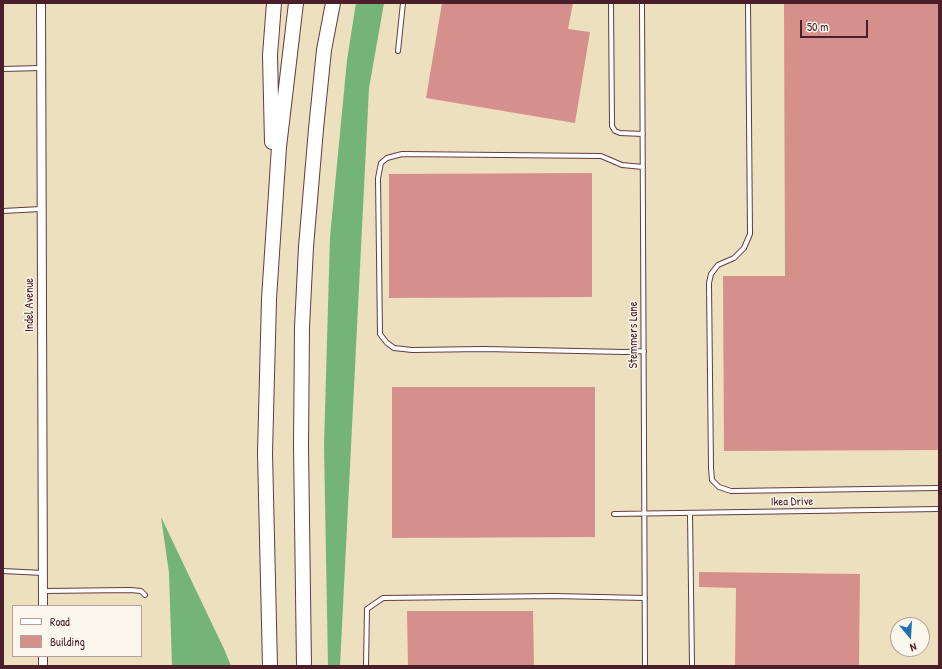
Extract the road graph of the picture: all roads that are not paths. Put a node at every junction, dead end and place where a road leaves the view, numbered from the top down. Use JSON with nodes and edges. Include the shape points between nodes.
{"nodes":[{"id":1,"x":41,"y":3,"type":"edge"},
{"id":2,"x":274,"y":3,"type":"edge"},
{"id":3,"x":296,"y":3,"type":"edge"},
{"id":4,"x":333,"y":3,"type":"edge"},
{"id":5,"x":403,"y":3,"type":"edge"},
{"id":6,"x":611,"y":3,"type":"edge"},
{"id":7,"x":642,"y":3,"type":"edge"},
{"id":8,"x":748,"y":3,"type":"edge"},
{"id":9,"x":398,"y":52,"type":"dead end"},
{"id":10,"x":40,"y":68,"type":"junction"},
{"id":11,"x":3,"y":69,"type":"edge"},
{"id":12,"x":643,"y":134,"type":"junction"},
{"id":13,"x":643,"y":167,"type":"junction"},
{"id":14,"x":41,"y":209,"type":"junction"},
{"id":15,"x":3,"y":211,"type":"edge"},
{"id":16,"x":273,"y":222,"type":"junction"},
{"id":17,"x":644,"y":351,"type":"junction"},
{"id":18,"x":939,"y":488,"type":"edge"},
{"id":19,"x":939,"y":509,"type":"edge"},
{"id":20,"x":690,"y":513,"type":"junction"},
{"id":21,"x":614,"y":514,"type":"dead end"},
{"id":22,"x":645,"y":514,"type":"junction"},
{"id":23,"x":3,"y":571,"type":"edge"},
{"id":24,"x":43,"y":573,"type":"junction"},
{"id":25,"x":43,"y":591,"type":"junction"},
{"id":26,"x":145,"y":595,"type":"dead end"},
{"id":27,"x":645,"y":598,"type":"junction"},
{"id":28,"x":43,"y":605,"type":"edge"},
{"id":29,"x":270,"y":666,"type":"edge"},
{"id":30,"x":304,"y":666,"type":"edge"},
{"id":31,"x":366,"y":666,"type":"edge"},
{"id":32,"x":645,"y":666,"type":"edge"},
{"id":33,"x":692,"y":666,"type":"edge"}],
"edges":[{"from":1,"to":10,"type":"street","name":"Indel Avenue"},
{"from":2,"to":16,"type":"highway","via":[[270,55]]},
{"from":3,"to":16,"type":"highway","via":[[282,116]]},
{"from":4,"to":30,"type":"highway","via":[[324,50],[316,129],[303,319],[301,446]]},
{"from":5,"to":9,"type":"lane"},
{"from":6,"to":12,"type":"lane","via":[[612,126],[620,133]]},
{"from":7,"to":12,"type":"lane","name":"Stemmers Lane"},
{"from":8,"to":18,"type":"lane","via":[[750,234],[744,248],[734,258],[718,264],[711,274],[709,283],[712,480],[719,487],[731,491]]},
{"from":10,"to":11,"type":"lane"},
{"from":10,"to":14,"type":"street","name":"Indel Avenue"},
{"from":12,"to":13,"type":"lane","name":"Stemmers Lane"},
{"from":13,"to":17,"type":"lane","name":"Stemmers Lane"},
{"from":13,"to":17,"type":"lane","via":[[622,165],[601,156],[402,154],[387,158],[381,163],[378,178],[380,334],[394,348]]},
{"from":14,"to":15,"type":"lane"},
{"from":14,"to":24,"type":"street","name":"Indel Avenue"},
{"from":16,"to":29,"type":"highway","via":[[267,338],[266,446]]},
{"from":17,"to":22,"type":"lane","name":"Stemmers Lane"},
{"from":19,"to":20,"type":"lane","name":"Ikea Drive"},
{"from":20,"to":22,"type":"lane","name":"Ikea Drive"},
{"from":20,"to":33,"type":"lane"},
{"from":21,"to":22,"type":"lane","name":"Ikea Drive"},
{"from":22,"to":27,"type":"lane","name":"Stemmers Lane"},
{"from":23,"to":24,"type":"lane"},
{"from":24,"to":25,"type":"street","name":"Indel Avenue"},
{"from":25,"to":26,"type":"lane","via":[[130,590],[141,591]]},
{"from":25,"to":28,"type":"street","name":"Indel Avenue"},
{"from":27,"to":31,"type":"lane","via":[[383,598],[367,609]]},
{"from":27,"to":32,"type":"lane","name":"Stemmers Lane"}]}
